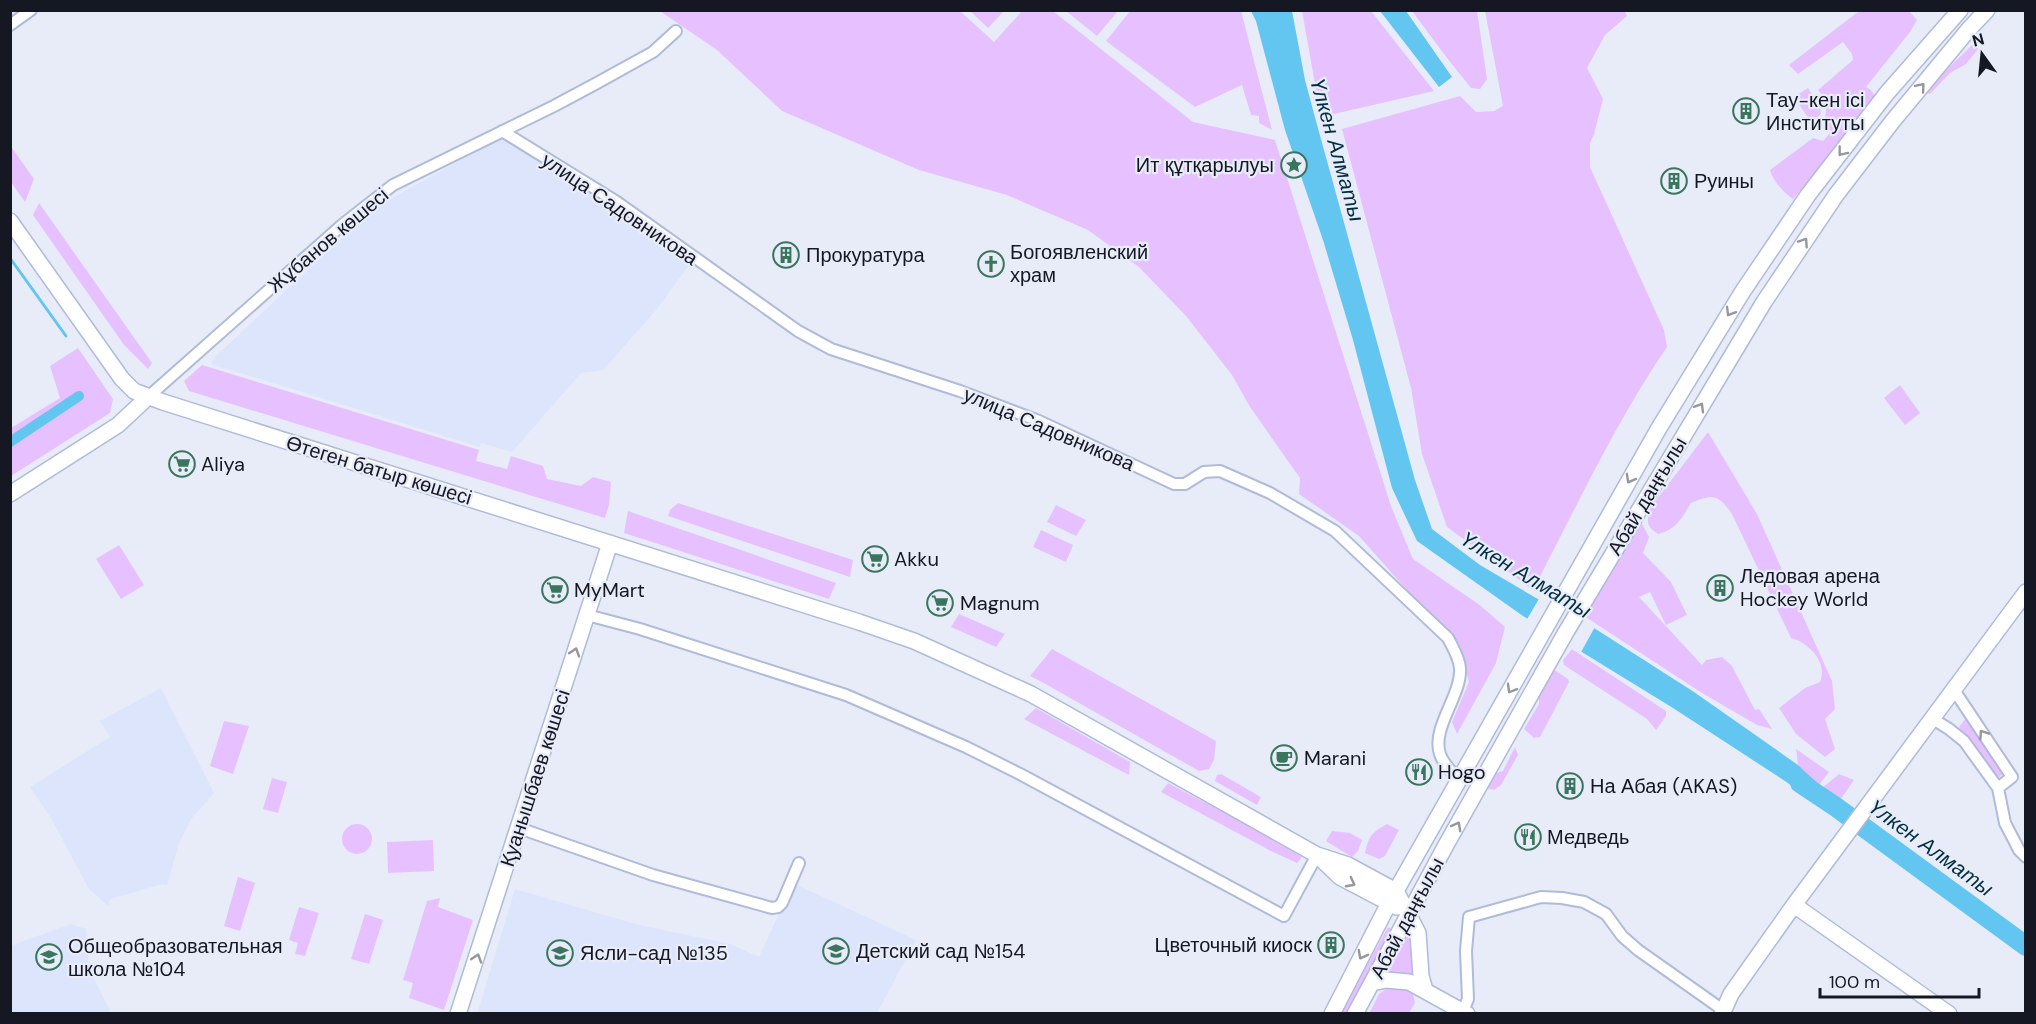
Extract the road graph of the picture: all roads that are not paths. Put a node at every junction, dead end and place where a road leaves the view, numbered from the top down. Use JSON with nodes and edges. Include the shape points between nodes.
{"nodes":[{"id":1,"x":31,"y":10,"type":"edge"},
{"id":2,"x":1960,"y":10,"type":"edge"},
{"id":3,"x":1987,"y":10,"type":"edge"},
{"id":4,"x":10,"y":25,"type":"edge"},
{"id":5,"x":676,"y":31,"type":"dead end"},
{"id":6,"x":502,"y":131,"type":"junction"},
{"id":7,"x":10,"y":222,"type":"edge"},
{"id":8,"x":148,"y":397,"type":"junction"},
{"id":9,"x":10,"y":494,"type":"edge"},
{"id":10,"x":610,"y":543,"type":"junction"},
{"id":11,"x":2025,"y":592,"type":"edge"},
{"id":12,"x":587,"y":615,"type":"junction"},
{"id":13,"x":1954,"y":690,"type":"junction"},
{"id":14,"x":1933,"y":719,"type":"junction"},
{"id":15,"x":1459,"y":780,"type":"junction"},
{"id":16,"x":1998,"y":788,"type":"junction"},
{"id":17,"x":519,"y":828,"type":"junction"},
{"id":18,"x":1317,"y":855,"type":"junction"},
{"id":19,"x":2025,"y":857,"type":"edge"},
{"id":20,"x":799,"y":863,"type":"dead end"},
{"id":21,"x":1393,"y":897,"type":"junction"},
{"id":22,"x":1794,"y":905,"type":"junction"},
{"id":23,"x":1409,"y":914,"type":"junction"},
{"id":24,"x":1372,"y":983,"type":"junction"},
{"id":25,"x":1425,"y":990,"type":"junction"},
{"id":26,"x":1465,"y":1012,"type":"edge"},
{"id":27,"x":1723,"y":1012,"type":"edge"},
{"id":28,"x":458,"y":1014,"type":"edge"},
{"id":29,"x":1332,"y":1014,"type":"edge"},
{"id":30,"x":1355,"y":1014,"type":"edge"},
{"id":31,"x":1949,"y":1014,"type":"edge"}],
"edges":[{"from":1,"to":4,"type":"street"},
{"from":2,"to":15,"type":"main road","name":"Абай даңғылы","one_way":true,"via":[[1887,93],[1808,195],[1749,282],[1659,429]]},
{"from":23,"to":3,"type":"main road","name":"Абай даңғылы","one_way":true,"via":[[1557,648],[1764,302],[1836,195]]},
{"from":5,"to":6,"type":"street","name":"Жұбанов көшесі","via":[[653,52]]},
{"from":6,"to":8,"type":"street","name":"Жұбанов көшесі","via":[[377,196]]},
{"from":6,"to":15,"type":"street","name":"улица Садовникова","via":[[617,202],[798,331],[831,349],[1039,421],[1174,484],[1185,484],[1204,472],[1220,471],[1270,493],[1335,531],[1448,638],[1457,656],[1460,679],[1438,748],[1440,757]]},
{"from":7,"to":8,"type":"main road","name":"Өтеген батыр көшесі","via":[[112,367],[135,391]]},
{"from":8,"to":9,"type":"main road","name":"Жұбанов көшесі","via":[[118,425]]},
{"from":8,"to":10,"type":"main road","name":"Өтеген батыр көшесі"},
{"from":10,"to":12,"type":"main road","name":"Қуанышбаев көшесі"},
{"from":10,"to":18,"type":"main road","name":"Өтеген батыр көшесі","via":[[914,641],[1031,694]]},
{"from":11,"to":13,"type":"main road"},
{"from":17,"to":12,"type":"main road","name":"Қуанышбаев көшесі","one_way":true},
{"from":12,"to":18,"type":"street","via":[[836,692],[966,747],[1284,916]]},
{"from":13,"to":14,"type":"main road"},
{"from":16,"to":13,"type":"street","one_way":true,"via":[[2012,777]]},
{"from":14,"to":16,"type":"street","via":[[1964,741]]},
{"from":14,"to":22,"type":"main road"},
{"from":15,"to":21,"type":"main road","name":"Абай даңғылы"},
{"from":16,"to":19,"type":"street","via":[[2005,823]]},
{"from":17,"to":20,"type":"street","via":[[652,875],[772,908],[783,903]]},
{"from":28,"to":17,"type":"main road","name":"Қуанышбаев көшесі","one_way":true},
{"from":18,"to":21,"type":"main road","via":[[1340,877]]},
{"from":21,"to":23,"type":"main road"},
{"from":21,"to":29,"type":"main road","name":"Абай даңғылы","one_way":true},
{"from":22,"to":27,"type":"main road","via":[[1731,994]]},
{"from":22,"to":31,"type":"main road"},
{"from":23,"to":24,"type":"main road","name":"Абай даңғылы"},
{"from":23,"to":25,"type":"main road","via":[[1418,933]]},
{"from":24,"to":25,"type":"main road","via":[[1398,980]]},
{"from":24,"to":30,"type":"main road","name":"Абай даңғылы"},
{"from":25,"to":26,"type":"main road"},
{"from":26,"to":27,"type":"street","via":[[1469,917],[1541,897],[1584,902],[1606,914],[1638,950]]}]}
